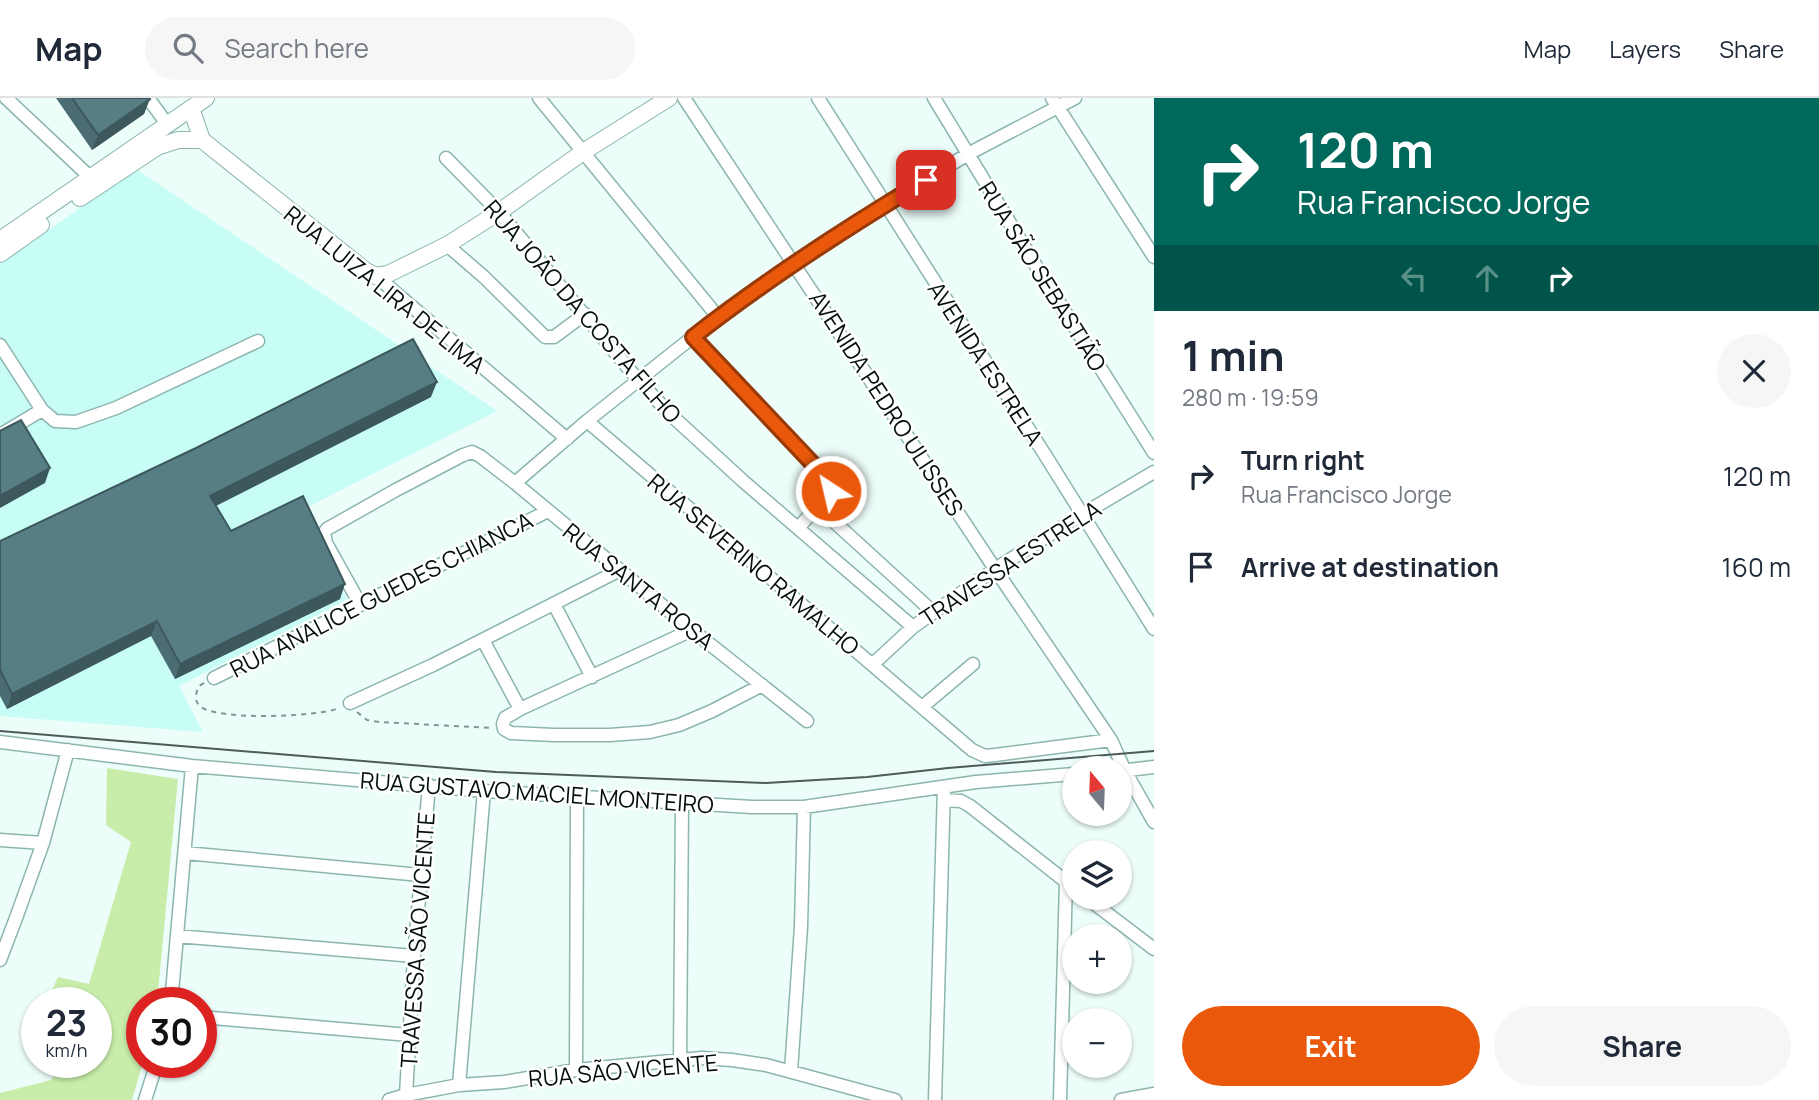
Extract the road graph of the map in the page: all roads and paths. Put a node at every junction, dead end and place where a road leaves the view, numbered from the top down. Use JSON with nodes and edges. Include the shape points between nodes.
{"nodes":[{"id":1,"x":6,"y":98,"type":"edge"},
{"id":2,"x":148,"y":98,"type":"edge"},
{"id":3,"x":206,"y":98,"type":"edge"},
{"id":4,"x":539,"y":98,"type":"edge"},
{"id":5,"x":669,"y":98,"type":"edge"},
{"id":6,"x":684,"y":98,"type":"edge"},
{"id":7,"x":818,"y":98,"type":"edge"},
{"id":8,"x":934,"y":98,"type":"edge"},
{"id":9,"x":1075,"y":98,"type":"edge"},
{"id":10,"x":1055,"y":103,"type":"edge"},
{"id":11,"x":191,"y":108,"type":"junction"},
{"id":12,"x":167,"y":124,"type":"junction"},
{"id":13,"x":202,"y":140,"type":"junction"},
{"id":14,"x":583,"y":152,"type":"junction"},
{"id":15,"x":968,"y":154,"type":"junction"},
{"id":16,"x":446,"y":158,"type":"dead end"},
{"id":17,"x":90,"y":177,"type":"junction"},
{"id":18,"x":885,"y":205,"type":"junction"},
{"id":19,"x":499,"y":212,"type":"junction"},
{"id":20,"x":2,"y":233,"type":"edge"},
{"id":21,"x":447,"y":244,"type":"junction"},
{"id":22,"x":0,"y":254,"type":"edge"},
{"id":23,"x":1154,"y":257,"type":"edge"},
{"id":24,"x":795,"y":264,"type":"junction"},
{"id":25,"x":376,"y":276,"type":"junction"},
{"id":26,"x":584,"y":314,"type":"junction"},
{"id":27,"x":718,"y":317,"type":"junction"},
{"id":28,"x":693,"y":337,"type":"junction"},
{"id":29,"x":258,"y":341,"type":"dead end"},
{"id":30,"x":0,"y":345,"type":"edge"},
{"id":31,"x":638,"y":380,"type":"junction"},
{"id":32,"x":42,"y":410,"type":"junction"},
{"id":33,"x":587,"y":421,"type":"junction"},
{"id":34,"x":0,"y":435,"type":"edge"},
{"id":35,"x":567,"y":439,"type":"junction"},
{"id":36,"x":1154,"y":453,"type":"edge"},
{"id":37,"x":1154,"y":472,"type":"edge"},
{"id":38,"x":515,"y":483,"type":"junction"},
{"id":39,"x":818,"y":507,"type":"junction"},
{"id":40,"x":548,"y":511,"type":"junction"},
{"id":41,"x":1083,"y":514,"type":"junction"},
{"id":42,"x":798,"y":528,"type":"junction"},
{"id":43,"x":995,"y":569,"type":"junction"},
{"id":44,"x":620,"y":570,"type":"junction"},
{"id":45,"x":360,"y":604,"type":"junction"},
{"id":46,"x":554,"y":604,"type":"junction"},
{"id":47,"x":933,"y":612,"type":"junction"},
{"id":48,"x":913,"y":627,"type":"junction"},
{"id":49,"x":1154,"y":629,"type":"edge"},
{"id":50,"x":692,"y":630,"type":"junction"},
{"id":51,"x":483,"y":640,"type":"junction"},
{"id":52,"x":873,"y":664,"type":"junction"},
{"id":53,"x":973,"y":664,"type":"dead end"},
{"id":54,"x":592,"y":677,"type":"junction"},
{"id":55,"x":214,"y":678,"type":"joint"},
{"id":56,"x":762,"y":685,"type":"junction"},
{"id":57,"x":350,"y":704,"type":"junction"},
{"id":58,"x":922,"y":707,"type":"junction"},
{"id":59,"x":520,"y":709,"type":"junction"},
{"id":60,"x":807,"y":721,"type":"dead end"},
{"id":61,"x":504,"y":729,"type":"junction"},
{"id":62,"x":1111,"y":740,"type":"junction"},
{"id":63,"x":0,"y":742,"type":"edge"},
{"id":64,"x":68,"y":750,"type":"junction"},
{"id":65,"x":1117,"y":756,"type":"edge"},
{"id":66,"x":192,"y":766,"type":"junction"},
{"id":67,"x":1154,"y":767,"type":"edge"},
{"id":68,"x":1132,"y":770,"type":"edge"},
{"id":69,"x":1062,"y":775,"type":"edge"},
{"id":70,"x":429,"y":785,"type":"junction"},
{"id":71,"x":1132,"y":786,"type":"edge"},
{"id":72,"x":484,"y":791,"type":"junction"},
{"id":73,"x":944,"y":793,"type":"junction"},
{"id":74,"x":577,"y":796,"type":"junction"},
{"id":75,"x":682,"y":803,"type":"junction"},
{"id":76,"x":804,"y":807,"type":"junction"},
{"id":77,"x":1154,"y":822,"type":"edge"},
{"id":78,"x":0,"y":840,"type":"edge"},
{"id":79,"x":43,"y":843,"type":"junction"},
{"id":80,"x":185,"y":853,"type":"junction"},
{"id":81,"x":421,"y":875,"type":"junction"},
{"id":82,"x":1062,"y":879,"type":"edge"},
{"id":83,"x":1069,"y":910,"type":"edge"},
{"id":84,"x":1102,"y":910,"type":"edge"},
{"id":85,"x":177,"y":936,"type":"junction"},
{"id":86,"x":1154,"y":950,"type":"edge"},
{"id":87,"x":414,"y":956,"type":"junction"},
{"id":88,"x":0,"y":960,"type":"edge"},
{"id":89,"x":172,"y":987,"type":"edge"},
{"id":90,"x":217,"y":1018,"type":"edge"},
{"id":91,"x":409,"y":1035,"type":"junction"},
{"id":92,"x":680,"y":1060,"type":"junction"},
{"id":93,"x":576,"y":1070,"type":"junction"},
{"id":94,"x":791,"y":1072,"type":"junction"},
{"id":95,"x":152,"y":1078,"type":"edge"},
{"id":96,"x":459,"y":1086,"type":"junction"},
{"id":97,"x":1154,"y":1094,"type":"edge"},
{"id":98,"x":406,"y":1095,"type":"junction"},
{"id":99,"x":145,"y":1100,"type":"edge"},
{"id":100,"x":389,"y":1100,"type":"edge"},
{"id":101,"x":895,"y":1100,"type":"edge"},
{"id":102,"x":935,"y":1100,"type":"edge"},
{"id":103,"x":1060,"y":1100,"type":"edge"},
{"id":104,"x":1121,"y":1100,"type":"edge"}],
"edges":[{"from":1,"to":17,"type":"street"},
{"from":2,"to":12,"type":"street"},
{"from":3,"to":11,"type":"main road"},
{"from":4,"to":14,"type":"street"},
{"from":5,"to":14,"type":"main road"},
{"from":6,"to":24,"type":"street","name":"AVENIDA PEDRO ULISSES"},
{"from":7,"to":18,"type":"street","name":"AVENIDA ESTRELA"},
{"from":8,"to":15,"type":"street","name":"RUA SÃO SEBASTIÃO"},
{"from":9,"to":10,"type":"street"},
{"from":10,"to":15,"type":"street"},
{"from":10,"to":23,"type":"street"},
{"from":11,"to":12,"type":"main road"},
{"from":11,"to":13,"type":"main road"},
{"from":12,"to":17,"type":"main road"},
{"from":13,"to":22,"type":"main road","via":[[168,142],[148,152]]},
{"from":13,"to":25,"type":"main road","name":"RUA LUIZA LIRA DE LIMA"},
{"from":14,"to":19,"type":"main road"},
{"from":14,"to":27,"type":"street"},
{"from":15,"to":18,"type":"street"},
{"from":15,"to":36,"type":"street","name":"RUA SÃO SEBASTIÃO"},
{"from":16,"to":19,"type":"street","name":"RUA JOÃO DA COSTA FILHO"},
{"from":17,"to":20,"type":"main road"},
{"from":18,"to":24,"type":"street"},
{"from":18,"to":41,"type":"street","name":"AVENIDA ESTRELA"},
{"from":19,"to":21,"type":"main road"},
{"from":19,"to":26,"type":"street","name":"RUA JOÃO DA COSTA FILHO"},
{"from":21,"to":25,"type":"main road"},
{"from":21,"to":26,"type":"street","via":[[545,337],[554,337]]},
{"from":24,"to":27,"type":"street"},
{"from":24,"to":43,"type":"street","name":"AVENIDA PEDRO ULISSES"},
{"from":25,"to":35,"type":"street","name":"RUA LUIZA LIRA DE LIMA"},
{"from":26,"to":31,"type":"street","name":"RUA JOÃO DA COSTA FILHO"},
{"from":27,"to":28,"type":"street"},
{"from":28,"to":31,"type":"street"},
{"from":28,"to":39,"type":"street","via":[[830,482],[831,491]]},
{"from":29,"to":32,"type":"street","via":[[76,422],[55,421]]},
{"from":30,"to":32,"type":"street"},
{"from":31,"to":33,"type":"street"},
{"from":31,"to":42,"type":"street","name":"RUA JOÃO DA COSTA FILHO"},
{"from":32,"to":34,"type":"street"},
{"from":33,"to":35,"type":"street"},
{"from":33,"to":52,"type":"street","name":"RUA SEVERINO RAMALHO"},
{"from":35,"to":38,"type":"street"},
{"from":37,"to":41,"type":"street","name":"TRAVESSA ESTRELA"},
{"from":38,"to":40,"type":"street","name":"RUA SANTA ROSA"},
{"from":38,"to":45,"type":"street","name":"RUA SANTA ROSA","via":[[480,456],[463,454],[327,529],[326,543]]},
{"from":39,"to":42,"type":"street"},
{"from":39,"to":47,"type":"street"},
{"from":40,"to":44,"type":"street","name":"RUA SANTA ROSA"},
{"from":40,"to":45,"type":"street","name":"RUA ANALICE GUEDES CHIANCA"},
{"from":41,"to":43,"type":"street","name":"TRAVESSA ESTRELA"},
{"from":41,"to":49,"type":"street","name":"AVENIDA ESTRELA"},
{"from":42,"to":48,"type":"street","name":"RUA JOÃO DA COSTA FILHO"},
{"from":43,"to":47,"type":"street","name":"TRAVESSA ESTRELA"},
{"from":43,"to":62,"type":"street","name":"AVENIDA PEDRO ULISSES"},
{"from":44,"to":46,"type":"street"},
{"from":44,"to":50,"type":"street","name":"RUA SANTA ROSA"},
{"from":45,"to":55,"type":"street","name":"RUA ANALICE GUEDES CHIANCA"},
{"from":46,"to":51,"type":"street"},
{"from":46,"to":54,"type":"street"},
{"from":47,"to":48,"type":"street","name":"TRAVESSA ESTRELA"},
{"from":48,"to":52,"type":"street","name":"TRAVESSA ESTRELA"},
{"from":50,"to":54,"type":"street"},
{"from":50,"to":56,"type":"street","name":"RUA SANTA ROSA"},
{"from":51,"to":57,"type":"street"},
{"from":51,"to":59,"type":"street"},
{"from":52,"to":58,"type":"street","name":"RUA SEVERINO RAMALHO"},
{"from":53,"to":58,"type":"street"},
{"from":54,"to":59,"type":"street"},
{"from":55,"to":57,"type":"path","via":[[200,685],[196,701],[214,712],[302,715]]},
{"from":56,"to":60,"type":"street","name":"RUA SANTA ROSA"},
{"from":56,"to":61,"type":"street","via":[[712,712],[650,732],[554,735]]},
{"from":57,"to":61,"type":"path","via":[[367,720]]},
{"from":58,"to":62,"type":"street","name":"RUA SEVERINO RAMALHO","via":[[985,756]]},
{"from":59,"to":61,"type":"street","via":[[505,718]]},
{"from":62,"to":65,"type":"street","name":"AVENIDA PEDRO ULISSES"},
{"from":63,"to":64,"type":"street","name":"RUA GUSTAVO MACIEL MONTEIRO"},
{"from":64,"to":66,"type":"street","name":"RUA GUSTAVO MACIEL MONTEIRO"},
{"from":64,"to":79,"type":"street"},
{"from":66,"to":70,"type":"street","name":"RUA GUSTAVO MACIEL MONTEIRO"},
{"from":66,"to":80,"type":"street"},
{"from":67,"to":68,"type":"street"},
{"from":69,"to":73,"type":"street","name":"RUA GUSTAVO MACIEL MONTEIRO","via":[[996,779]]},
{"from":70,"to":72,"type":"street","name":"RUA GUSTAVO MACIEL MONTEIRO"},
{"from":70,"to":81,"type":"street","name":"TRAVESSA SÃO VICENTE"},
{"from":71,"to":77,"type":"street","name":"AVENIDA PEDRO ULISSES"},
{"from":72,"to":74,"type":"street","name":"RUA GUSTAVO MACIEL MONTEIRO"},
{"from":72,"to":96,"type":"street"},
{"from":73,"to":76,"type":"street","name":"RUA GUSTAVO MACIEL MONTEIRO"},
{"from":73,"to":82,"type":"street","via":[[970,806]]},
{"from":73,"to":102,"type":"street"},
{"from":74,"to":75,"type":"street","name":"RUA GUSTAVO MACIEL MONTEIRO"},
{"from":74,"to":93,"type":"street"},
{"from":75,"to":76,"type":"street","name":"RUA GUSTAVO MACIEL MONTEIRO"},
{"from":75,"to":92,"type":"street"},
{"from":76,"to":94,"type":"street"},
{"from":78,"to":79,"type":"street"},
{"from":79,"to":88,"type":"street"},
{"from":80,"to":81,"type":"street"},
{"from":80,"to":85,"type":"street"},
{"from":81,"to":87,"type":"street","name":"TRAVESSA SÃO VICENTE"},
{"from":83,"to":103,"type":"street"},
{"from":84,"to":86,"type":"street"},
{"from":85,"to":87,"type":"street"},
{"from":85,"to":89,"type":"street"},
{"from":87,"to":91,"type":"street","name":"TRAVESSA SÃO VICENTE"},
{"from":90,"to":91,"type":"street"},
{"from":91,"to":98,"type":"street","name":"TRAVESSA SÃO VICENTE"},
{"from":92,"to":93,"type":"street","name":"RUA SÃO VICENTE"},
{"from":92,"to":94,"type":"street","name":"RUA SÃO VICENTE","via":[[732,1060]]},
{"from":93,"to":96,"type":"street","name":"RUA SÃO VICENTE"},
{"from":94,"to":101,"type":"street","name":"RUA SÃO VICENTE"},
{"from":95,"to":99,"type":"street"},
{"from":96,"to":98,"type":"street","name":"RUA SÃO VICENTE"},
{"from":97,"to":104,"type":"street"},
{"from":98,"to":100,"type":"street","name":"RUA SÃO VICENTE"}]}
